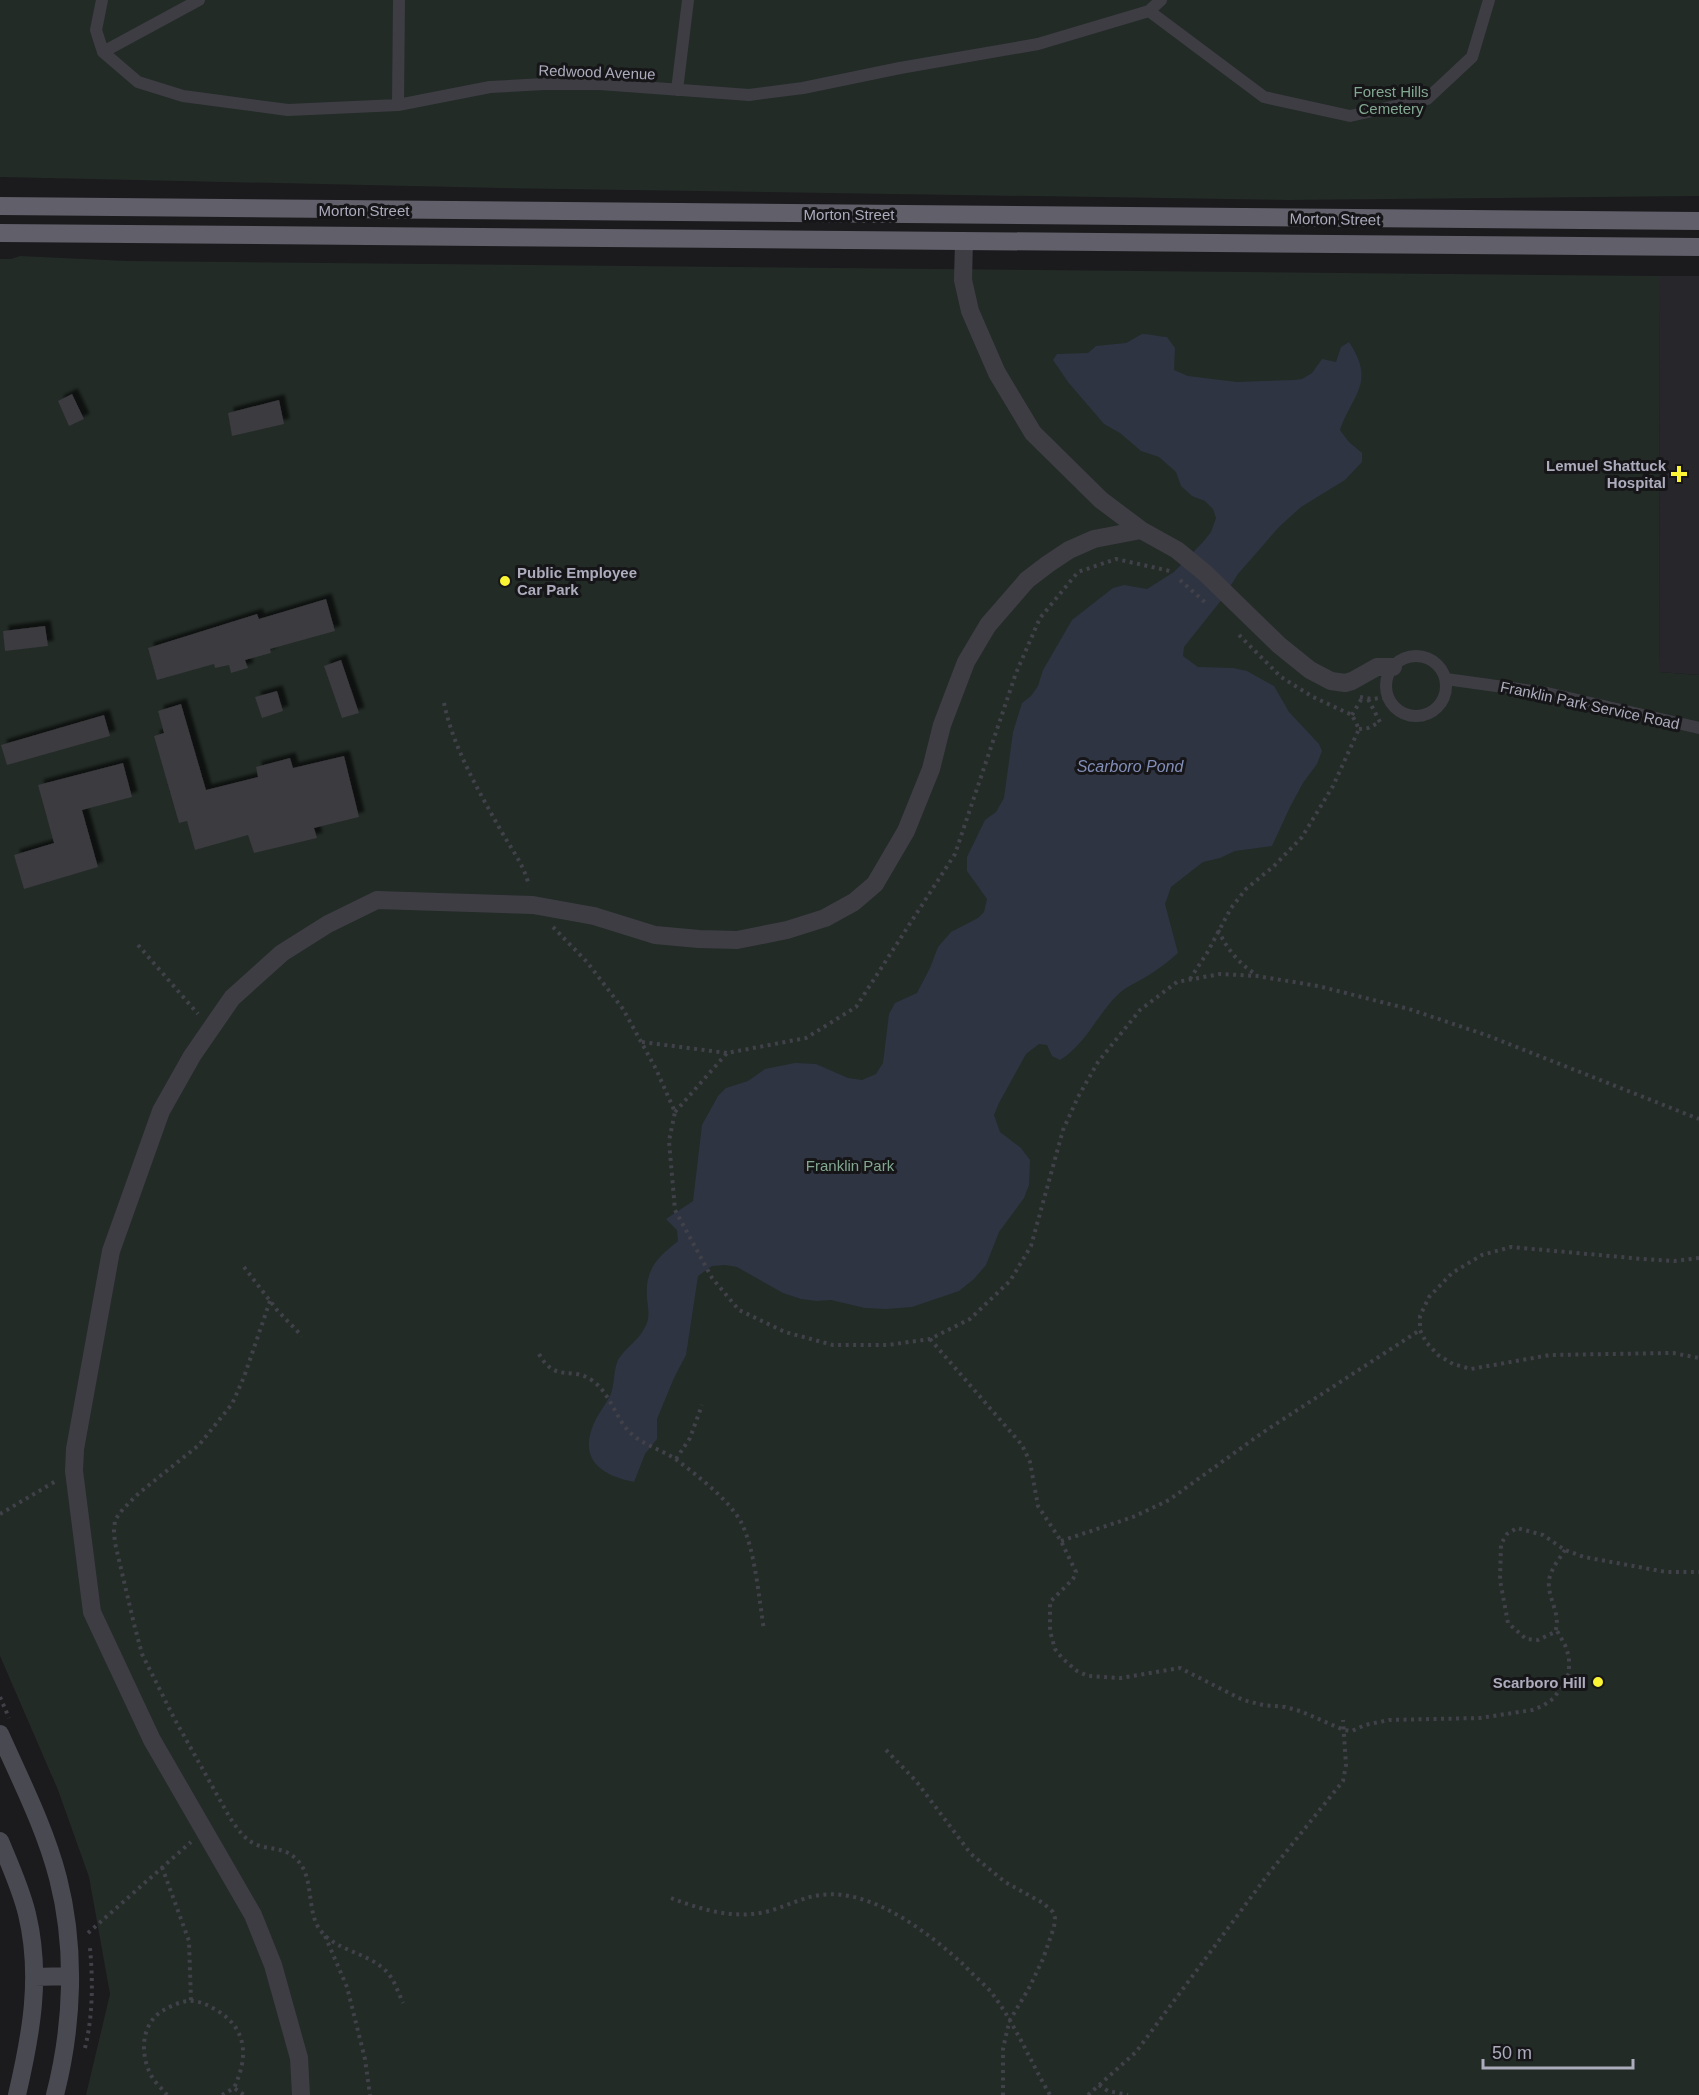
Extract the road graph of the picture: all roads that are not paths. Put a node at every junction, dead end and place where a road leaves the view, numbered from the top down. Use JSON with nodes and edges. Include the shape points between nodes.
{"nodes":[{"id":1,"x":102,"y":0,"type":"edge"},
{"id":2,"x":199,"y":0,"type":"edge"},
{"id":3,"x":399,"y":0,"type":"edge"},
{"id":4,"x":688,"y":0,"type":"edge"},
{"id":5,"x":1161,"y":0,"type":"edge"},
{"id":6,"x":1489,"y":0,"type":"edge"},
{"id":7,"x":1149,"y":11,"type":"junction"},
{"id":8,"x":103,"y":52,"type":"junction"},
{"id":9,"x":677,"y":90,"type":"junction"},
{"id":10,"x":398,"y":105,"type":"junction"},
{"id":11,"x":0,"y":206,"type":"edge"},
{"id":12,"x":1699,"y":222,"type":"edge"},
{"id":13,"x":0,"y":232,"type":"edge"},
{"id":14,"x":964,"y":241,"type":"junction"},
{"id":15,"x":1699,"y":247,"type":"edge"},
{"id":16,"x":1141,"y":530,"type":"junction"},
{"id":17,"x":1393,"y":667,"type":"junction"},
{"id":18,"x":1446,"y":679,"type":"junction"},
{"id":19,"x":1699,"y":728,"type":"edge"},
{"id":20,"x":0,"y":1734,"type":"edge"},
{"id":21,"x":0,"y":1841,"type":"edge"},
{"id":22,"x":70,"y":1976,"type":"junction"},
{"id":23,"x":35,"y":1977,"type":"junction"},
{"id":24,"x":17,"y":2095,"type":"edge"},
{"id":25,"x":55,"y":2095,"type":"edge"},
{"id":26,"x":301,"y":2095,"type":"edge"}],
"edges":[{"from":1,"to":8,"type":"lane","via":[[96,30]]},
{"from":2,"to":8,"type":"lane"},
{"from":3,"to":10,"type":"lane"},
{"from":4,"to":9,"type":"lane"},
{"from":5,"to":7,"type":"lane"},
{"from":6,"to":7,"type":"lane","via":[[1472,57],[1427,99],[1350,116],[1264,97]]},
{"from":7,"to":9,"type":"lane","name":"Redwood Avenue","via":[[1038,44],[803,88],[749,95]]},
{"from":8,"to":10,"type":"lane","name":"Redwood Avenue","via":[[138,82],[183,96],[288,110]]},
{"from":9,"to":10,"type":"lane","name":"Redwood Avenue","via":[[544,84],[490,87]]},
{"from":11,"to":12,"type":"highway","name":"Morton Street"},
{"from":13,"to":14,"type":"highway","name":"Morton Street"},
{"from":14,"to":15,"type":"highway","name":"Morton Street"},
{"from":14,"to":16,"type":"street","via":[[963,280],[970,310],[997,373],[1033,433],[1101,500]]},
{"from":16,"to":17,"type":"street","via":[[1177,550],[1279,645],[1326,679],[1345,683],[1377,667]]},
{"from":16,"to":26,"type":"street","via":[[1094,539],[1069,550],[1027,580],[988,625],[966,662],[906,831],[875,884],[854,902],[825,918],[737,940],[655,935],[594,916],[533,905],[377,900],[282,953],[232,998],[192,1056],[161,1111],[111,1251],[75,1449],[74,1471],[93,1612],[152,1740],[253,1915],[273,1965],[299,2058]]},
{"from":17,"to":18,"type":"lane","via":[[1408,657],[1425,657],[1440,667]]},
{"from":17,"to":18,"type":"lane","via":[[1386,685],[1388,697],[1399,711],[1408,715],[1418,716],[1436,709],[1446,693]]},
{"from":18,"to":19,"type":"lane","name":"Franklin Park Service Road","via":[[1547,693]]},
{"from":20,"to":22,"type":"main road","via":[[58,1878]]},
{"from":21,"to":23,"type":"main road","via":[[27,1915]]},
{"from":22,"to":23,"type":"main road"},
{"from":22,"to":25,"type":"main road","via":[[64,2058]]},
{"from":23,"to":24,"type":"main road","via":[[33,2021]]}]}
